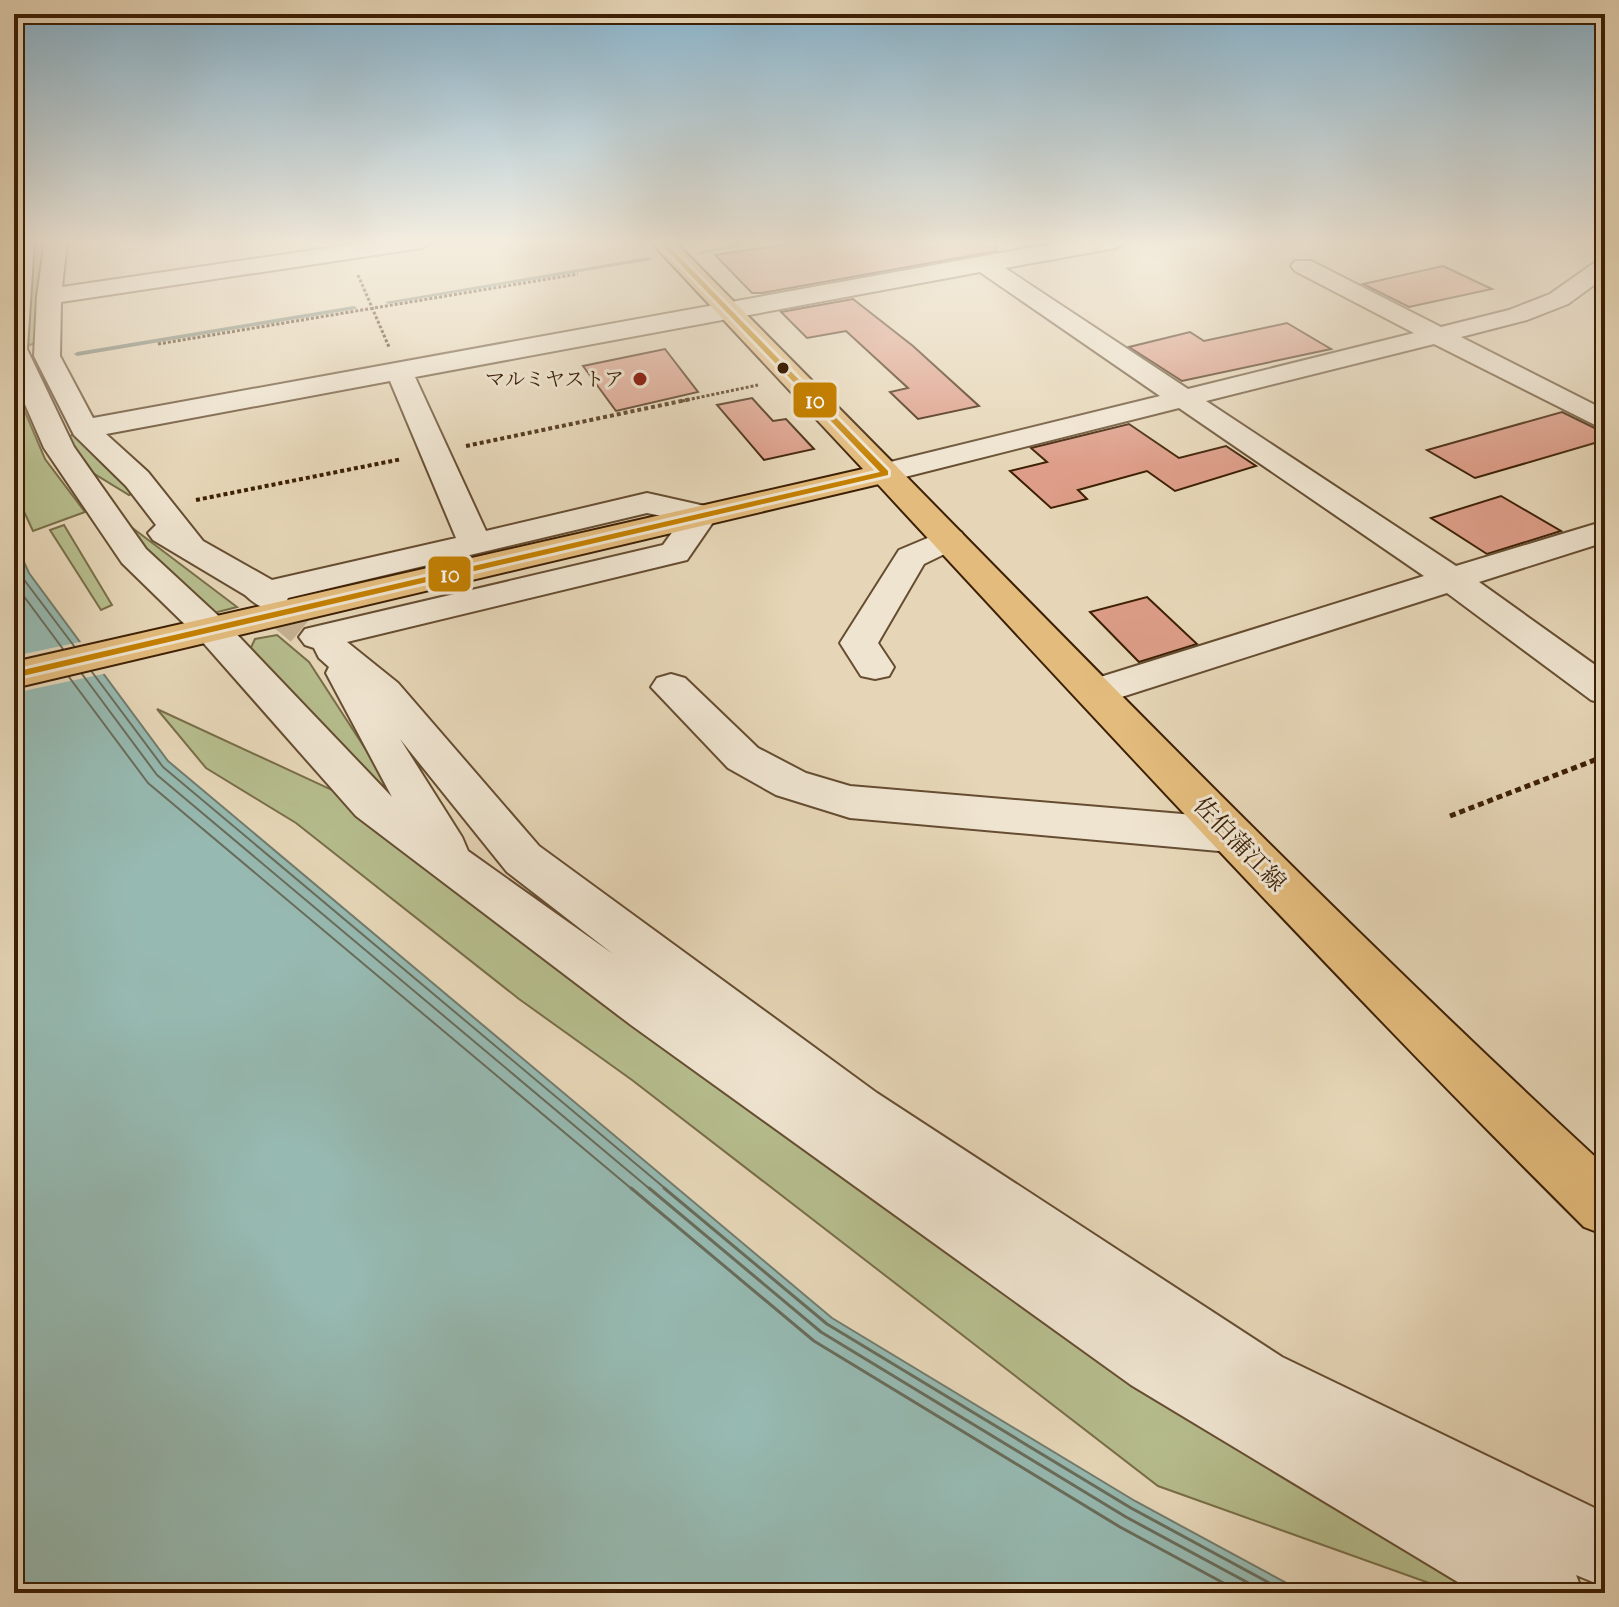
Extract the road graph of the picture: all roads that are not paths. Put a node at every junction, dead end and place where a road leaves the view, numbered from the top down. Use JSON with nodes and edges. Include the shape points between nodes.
{"nodes":[{"id":1,"x":17,"y":316,"type":"edge"},
{"id":2,"x":48,"y":316,"type":"edge"},
{"id":3,"x":697,"y":316,"type":"edge"},
{"id":4,"x":735,"y":316,"type":"edge"},
{"id":5,"x":1061,"y":316,"type":"edge"},
{"id":6,"x":1402,"y":316,"type":"edge"},
{"id":7,"x":1509,"y":316,"type":"edge"},
{"id":8,"x":1440,"y":335,"type":"junction"},
{"id":9,"x":399,"y":371,"type":"junction"},
{"id":10,"x":1184,"y":398,"type":"junction"},
{"id":11,"x":1605,"y":421,"type":"edge"},
{"id":12,"x":84,"y":429,"type":"junction"},
{"id":13,"x":885,"y":473,"type":"junction"},
{"id":14,"x":86,"y":487,"type":"junction"},
{"id":15,"x":702,"y":515,"type":"junction"},
{"id":16,"x":1605,"y":531,"type":"edge"},
{"id":17,"x":949,"y":539,"type":"junction"},
{"id":18,"x":474,"y":541,"type":"junction"},
{"id":19,"x":191,"y":548,"type":"junction"},
{"id":20,"x":1454,"y":581,"type":"junction"},
{"id":21,"x":186,"y":636,"type":"junction"},
{"id":22,"x":318,"y":637,"type":"junction"},
{"id":23,"x":875,"y":667,"type":"dead end"},
{"id":24,"x":14,"y":675,"type":"edge"},
{"id":25,"x":671,"y":687,"type":"dead end"},
{"id":26,"x":1605,"y":691,"type":"edge"},
{"id":27,"x":1095,"y":692,"type":"junction"},
{"id":28,"x":1230,"y":835,"type":"junction"},
{"id":29,"x":458,"y":868,"type":"junction"},
{"id":30,"x":1605,"y":1206,"type":"edge"},
{"id":31,"x":1605,"y":1551,"type":"edge"},
{"id":32,"x":1546,"y":1593,"type":"edge"}],
"edges":[{"from":1,"to":14,"type":"street","via":[[14,349],[59,448]]},
{"from":2,"to":12,"type":"street","via":[[47,356]]},
{"from":3,"to":9,"type":"street"},
{"from":4,"to":13,"type":"main road","name":"佐伯蒲江線"},
{"from":5,"to":10,"type":"street"},
{"from":6,"to":8,"type":"street"},
{"from":7,"to":8,"type":"street"},
{"from":8,"to":10,"type":"street"},
{"from":8,"to":11,"type":"street"},
{"from":9,"to":12,"type":"street"},
{"from":9,"to":18,"type":"street"},
{"from":10,"to":13,"type":"street"},
{"from":10,"to":20,"type":"street"},
{"from":12,"to":19,"type":"street","via":[[137,479]]},
{"from":13,"to":15,"type":"main road"},
{"from":13,"to":17,"type":"main road","name":"佐伯蒲江線"},
{"from":14,"to":19,"type":"street"},
{"from":14,"to":21,"type":"street"},
{"from":15,"to":18,"type":"street","via":[[647,503]]},
{"from":15,"to":21,"type":"main road"},
{"from":15,"to":22,"type":"street","via":[[675,553]]},
{"from":16,"to":20,"type":"street"},
{"from":17,"to":23,"type":"street","via":[[911,557],[859,643]]},
{"from":17,"to":27,"type":"main road","name":"佐伯蒲江線"},
{"from":18,"to":19,"type":"street","via":[[268,596]]},
{"from":20,"to":26,"type":"street"},
{"from":20,"to":27,"type":"street"},
{"from":21,"to":24,"type":"main road"},
{"from":21,"to":29,"type":"street","via":[[372,805]]},
{"from":22,"to":29,"type":"street"},
{"from":22,"to":31,"type":"street","via":[[384,692],[523,859],[857,1111],[1259,1380]]},
{"from":25,"to":28,"type":"street","via":[[743,758],[791,784],[850,802]]},
{"from":27,"to":28,"type":"main road","name":"佐伯蒲江線"},
{"from":28,"to":30,"type":"main road","name":"佐伯蒲江線"},
{"from":29,"to":32,"type":"street","via":[[649,1009],[1154,1362]]}]}
